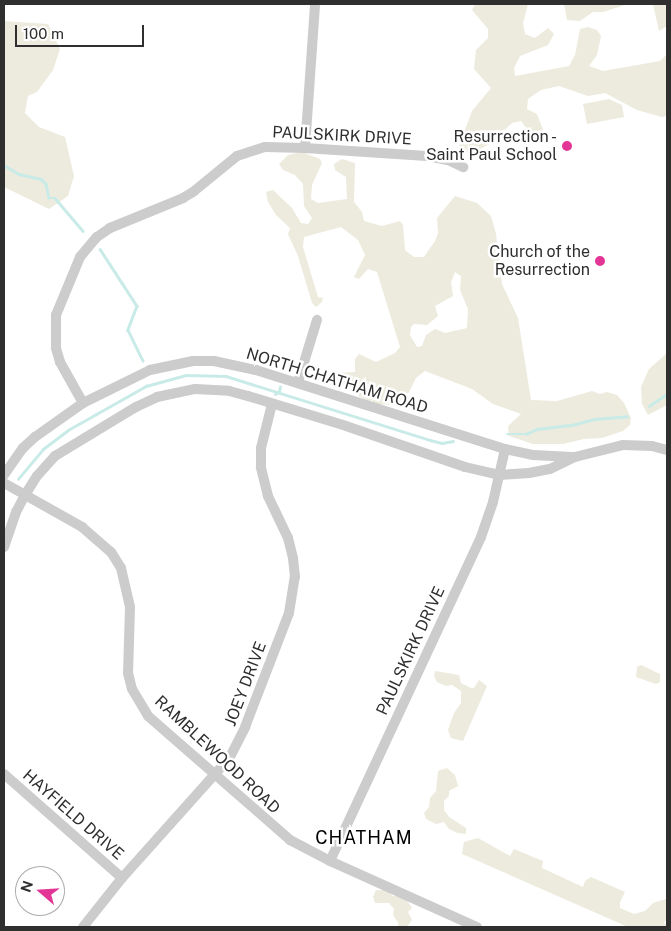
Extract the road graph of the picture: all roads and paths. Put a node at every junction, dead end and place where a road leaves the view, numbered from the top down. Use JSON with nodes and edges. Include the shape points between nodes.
{"nodes":[{"id":1,"x":315,"y":4,"type":"edge"},
{"id":2,"x":305,"y":148,"type":"junction"},
{"id":3,"x":463,"y":167,"type":"dead end"},
{"id":4,"x":317,"y":320,"type":"dead end"},
{"id":5,"x":298,"y":382,"type":"junction"},
{"id":6,"x":83,"y":403,"type":"junction"},
{"id":7,"x":272,"y":404,"type":"junction"},
{"id":8,"x":505,"y":449,"type":"junction"},
{"id":9,"x":667,"y":450,"type":"edge"},
{"id":10,"x":575,"y":457,"type":"junction"},
{"id":11,"x":4,"y":475,"type":"edge"},
{"id":12,"x":499,"y":475,"type":"junction"},
{"id":13,"x":4,"y":484,"type":"edge"},
{"id":14,"x":25,"y":495,"type":"junction"},
{"id":15,"x":4,"y":547,"type":"edge"},
{"id":16,"x":4,"y":774,"type":"edge"},
{"id":17,"x":215,"y":774,"type":"junction"},
{"id":18,"x":330,"y":861,"type":"junction"},
{"id":19,"x":122,"y":878,"type":"junction"},
{"id":20,"x":83,"y":927,"type":"edge"},
{"id":21,"x":477,"y":927,"type":"edge"}],
"edges":[{"from":1,"to":2,"type":"street"},
{"from":2,"to":3,"type":"street","name":"PAULSKIRK DRIVE","via":[[427,156]]},
{"from":2,"to":6,"type":"street","name":"PAULSKIRK DRIVE","via":[[265,147],[237,156],[194,192],[110,228],[88,246],[62,298],[54,332],[60,362]]},
{"from":4,"to":5,"type":"street"},
{"from":5,"to":6,"type":"street","name":"NORTH CHATHAM ROAD","via":[[234,364],[194,361],[150,370]]},
{"from":5,"to":8,"type":"street","name":"NORTH CHATHAM ROAD"},
{"from":6,"to":11,"type":"street","name":"NORTH CHATHAM ROAD","via":[[35,437]]},
{"from":7,"to":12,"type":"street","name":"NORTH CHATHAM ROAD","via":[[465,467]]},
{"from":7,"to":14,"type":"street","name":"NORTH CHATHAM ROAD","via":[[211,389],[157,397],[55,456]]},
{"from":7,"to":17,"type":"street","name":"JOEY DRIVE","via":[[261,448],[261,467],[268,496],[288,538],[295,576],[293,596],[239,741]]},
{"from":8,"to":10,"type":"street","name":"NORTH CHATHAM ROAD","via":[[533,456]]},
{"from":8,"to":12,"type":"street","name":"PAULSKIRK DRIVE"},
{"from":9,"to":10,"type":"street","name":"NORTH CHATHAM ROAD","via":[[652,446],[623,446]]},
{"from":10,"to":12,"type":"street","name":"NORTH CHATHAM ROAD","via":[[550,469]]},
{"from":12,"to":18,"type":"street","name":"PAULSKIRK DRIVE","via":[[481,537]]},
{"from":13,"to":14,"type":"street","name":"RAMBLEWOOD ROAD"},
{"from":14,"to":15,"type":"street","name":"NORTH CHATHAM ROAD"},
{"from":14,"to":17,"type":"street","name":"RAMBLEWOOD ROAD","via":[[82,527],[111,552],[121,568],[130,607],[127,654],[132,688],[148,716]]},
{"from":16,"to":19,"type":"street","name":"HAYFIELD DRIVE"},
{"from":17,"to":18,"type":"street","name":"RAMBLEWOOD ROAD","via":[[278,832]]},
{"from":17,"to":19,"type":"street","name":"JOEY DRIVE"},
{"from":18,"to":21,"type":"street","name":"RAMBLEWOOD ROAD"},
{"from":19,"to":20,"type":"street","name":"JOEY DRIVE"}]}
